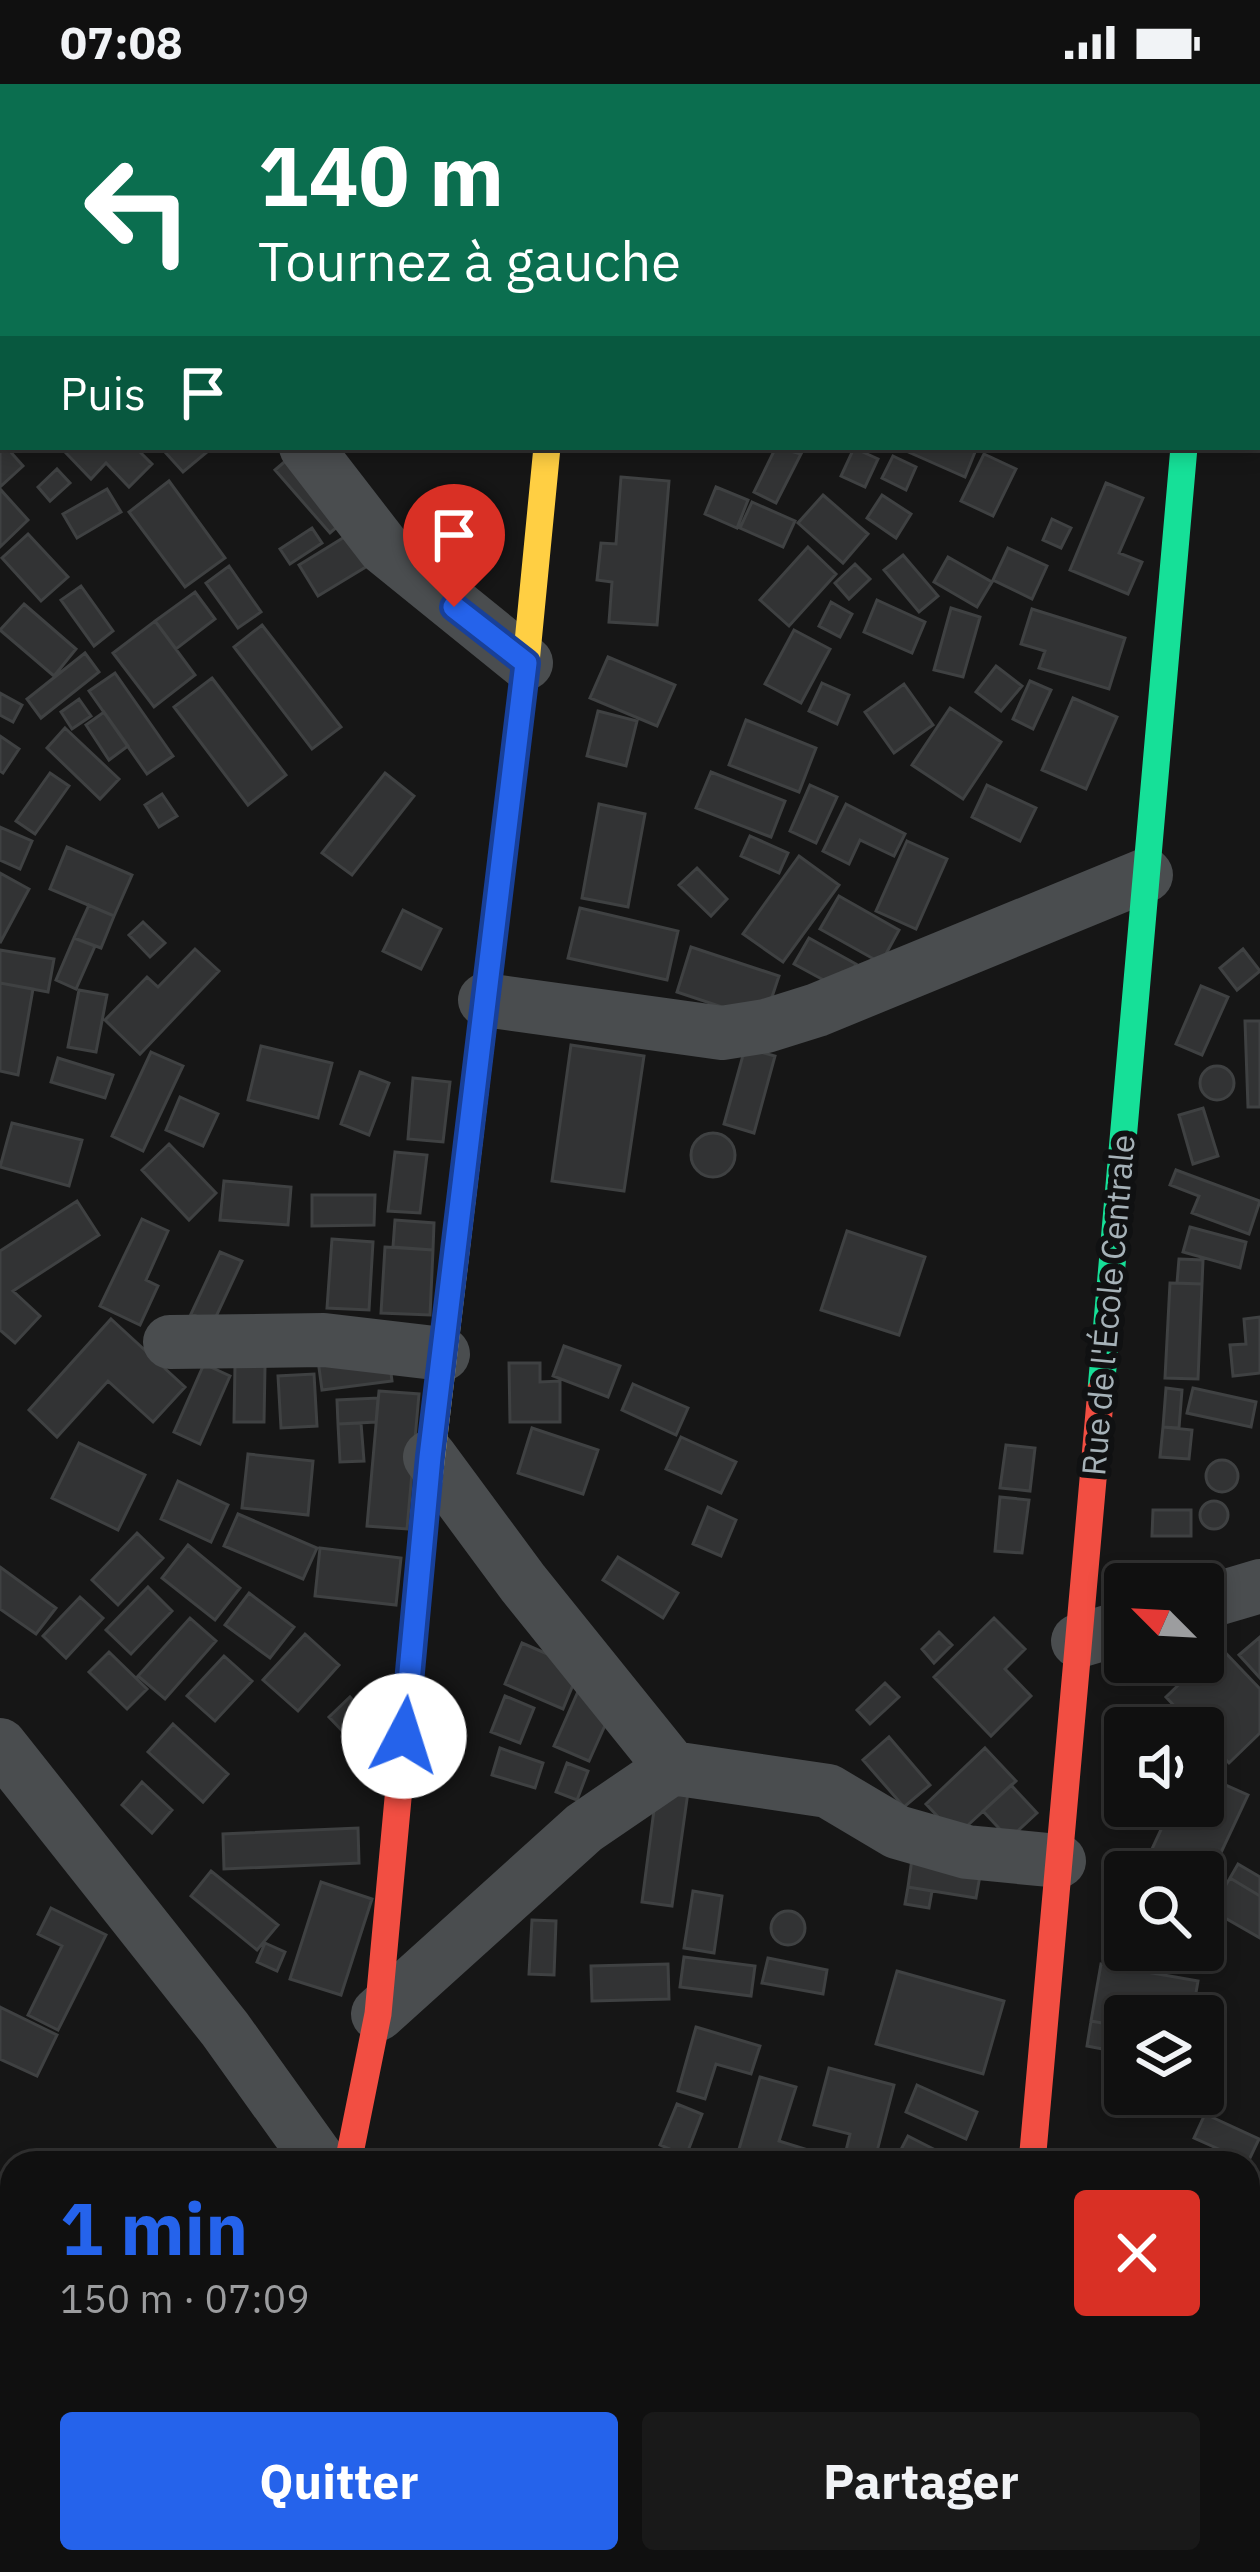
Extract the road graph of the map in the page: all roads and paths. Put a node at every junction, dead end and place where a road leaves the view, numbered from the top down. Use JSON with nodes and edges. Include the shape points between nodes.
{"nodes":[{"id":1,"x":308,"y":450,"type":"edge"},
{"id":2,"x":547,"y":450,"type":"edge"},
{"id":3,"x":1184,"y":450,"type":"edge"},
{"id":4,"x":526,"y":663,"type":"junction"},
{"id":5,"x":1147,"y":875,"type":"junction"},
{"id":6,"x":485,"y":1000,"type":"junction"},
{"id":7,"x":170,"y":1342,"type":"dead end"},
{"id":8,"x":442,"y":1354,"type":"junction"},
{"id":9,"x":430,"y":1457,"type":"junction"},
{"id":10,"x":1260,"y":1586,"type":"edge"},
{"id":11,"x":1224,"y":1597,"type":"edge"},
{"id":12,"x":1102,"y":1634,"type":"edge"},
{"id":13,"x":0,"y":1745,"type":"edge"},
{"id":14,"x":672,"y":1768,"type":"junction"},
{"id":15,"x":1059,"y":1861,"type":"junction"},
{"id":16,"x":378,"y":2014,"type":"junction"},
{"id":17,"x":312,"y":2151,"type":"edge"},
{"id":18,"x":350,"y":2151,"type":"edge"},
{"id":19,"x":1033,"y":2151,"type":"edge"}],
"edges":[{"from":1,"to":4,"type":"street","via":[[384,548]]},
{"from":2,"to":4,"type":"street"},
{"from":3,"to":5,"type":"street","name":"Rue de l'École Centrale"},
{"from":4,"to":6,"type":"street"},
{"from":5,"to":6,"type":"street","via":[[766,1027],[722,1034]]},
{"from":5,"to":12,"type":"street","name":"Rue de l'École Centrale"},
{"from":6,"to":8,"type":"street"},
{"from":7,"to":8,"type":"street","via":[[324,1340]]},
{"from":8,"to":9,"type":"street"},
{"from":9,"to":14,"type":"street"},
{"from":9,"to":16,"type":"street"},
{"from":10,"to":11,"type":"street"},
{"from":12,"to":15,"type":"street","name":"Rue de l'École Centrale"},
{"from":13,"to":17,"type":"street"},
{"from":14,"to":15,"type":"street","via":[[828,1791],[896,1832],[967,1852]]},
{"from":14,"to":16,"type":"street","via":[[584,1828]]},
{"from":15,"to":19,"type":"street","name":"Rue de l'École Centrale"},
{"from":16,"to":18,"type":"street"}]}
